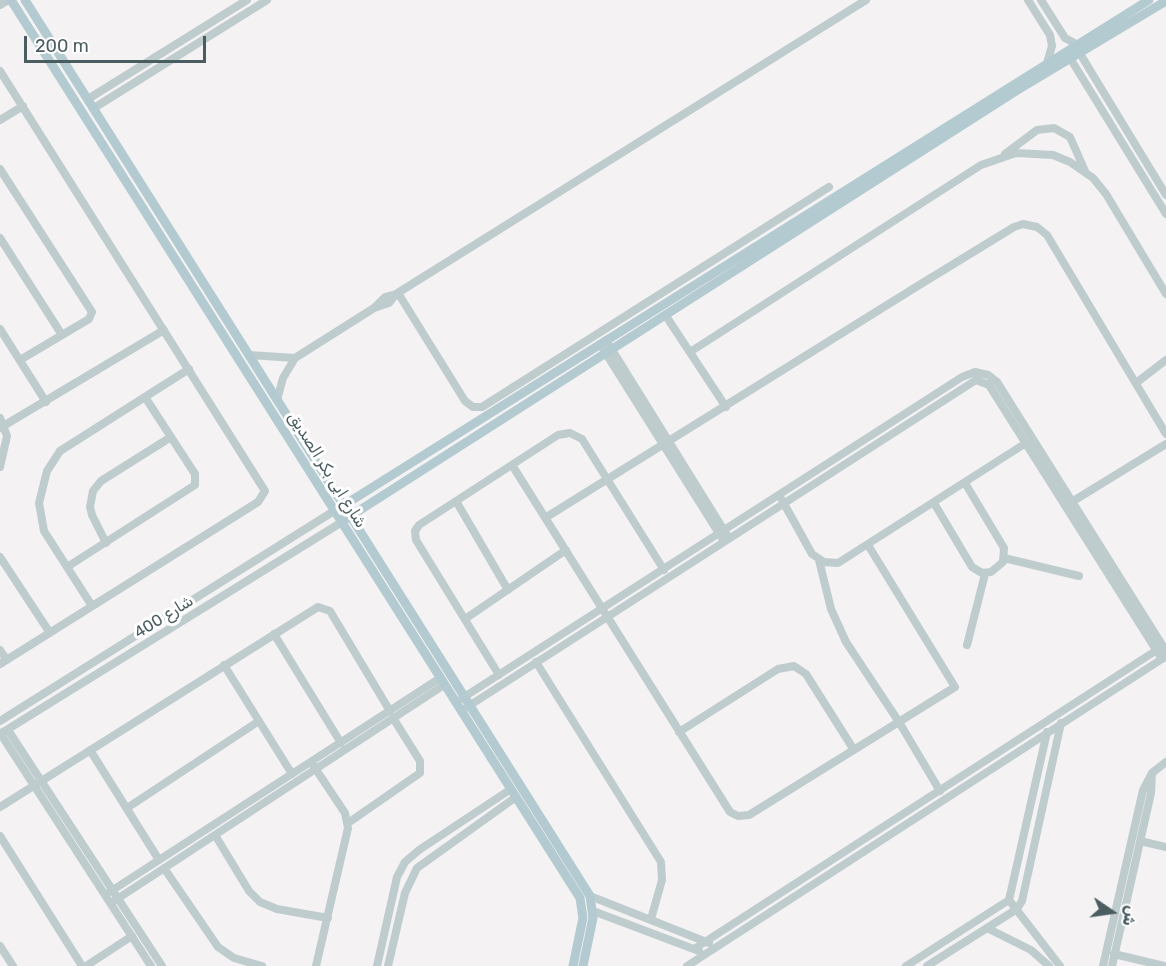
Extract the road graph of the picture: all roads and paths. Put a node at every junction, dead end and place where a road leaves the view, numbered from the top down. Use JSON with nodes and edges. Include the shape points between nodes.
{"nodes":[{"id":1,"x":10,"y":0,"type":"edge"},
{"id":2,"x":25,"y":0,"type":"edge"},
{"id":3,"x":247,"y":0,"type":"edge"},
{"id":4,"x":267,"y":0,"type":"edge"},
{"id":5,"x":866,"y":0,"type":"edge"},
{"id":6,"x":1028,"y":0,"type":"edge"},
{"id":7,"x":1041,"y":0,"type":"edge"},
{"id":8,"x":1149,"y":0,"type":"edge"},
{"id":9,"x":1166,"y":1,"type":"edge"},
{"id":10,"x":0,"y":5,"type":"edge"},
{"id":11,"x":1130,"y":18,"type":"junction"},
{"id":12,"x":1059,"y":30,"type":"junction"},
{"id":13,"x":1050,"y":35,"type":"junction"},
{"id":14,"x":1078,"y":49,"type":"junction"},
{"id":15,"x":1070,"y":58,"type":"junction"},
{"id":16,"x":1047,"y":63,"type":"junction"},
{"id":17,"x":0,"y":71,"type":"edge"},
{"id":18,"x":1014,"y":88,"type":"junction"},
{"id":19,"x":88,"y":99,"type":"junction"},
{"id":20,"x":23,"y":106,"type":"junction"},
{"id":21,"x":94,"y":108,"type":"junction"},
{"id":22,"x":0,"y":120,"type":"edge"},
{"id":23,"x":1002,"y":156,"type":"junction"},
{"id":24,"x":0,"y":169,"type":"edge"},
{"id":25,"x":1086,"y":172,"type":"junction"},
{"id":26,"x":3,"y":179,"type":"edge"},
{"id":27,"x":829,"y":187,"type":"dead end"},
{"id":28,"x":1166,"y":195,"type":"edge"},
{"id":29,"x":159,"y":212,"type":"junction"},
{"id":30,"x":1166,"y":214,"type":"edge"},
{"id":31,"x":150,"y":218,"type":"junction"},
{"id":32,"x":0,"y":238,"type":"edge"},
{"id":33,"x":397,"y":294,"type":"junction"},
{"id":34,"x":1166,"y":294,"type":"edge"},
{"id":35,"x":666,"y":316,"type":"junction"},
{"id":36,"x":0,"y":329,"type":"edge"},
{"id":37,"x":164,"y":330,"type":"junction"},
{"id":38,"x":62,"y":335,"type":"junction"},
{"id":39,"x":603,"y":342,"type":"junction"},
{"id":40,"x":609,"y":352,"type":"junction"},
{"id":41,"x":690,"y":352,"type":"junction"},
{"id":42,"x":249,"y":355,"type":"junction"},
{"id":43,"x":295,"y":358,"type":"junction"},
{"id":44,"x":20,"y":360,"type":"junction"},
{"id":45,"x":1166,"y":360,"type":"edge"},
{"id":46,"x":189,"y":369,"type":"junction"},
{"id":47,"x":1136,"y":383,"type":"junction"},
{"id":48,"x":145,"y":398,"type":"junction"},
{"id":49,"x":277,"y":400,"type":"junction"},
{"id":50,"x":46,"y":402,"type":"junction"},
{"id":51,"x":726,"y":407,"type":"junction"},
{"id":52,"x":0,"y":418,"type":"edge"},
{"id":53,"x":2,"y":427,"type":"edge"},
{"id":54,"x":1166,"y":434,"type":"edge"},
{"id":55,"x":171,"y":437,"type":"junction"},
{"id":56,"x":1026,"y":443,"type":"junction"},
{"id":57,"x":666,"y":444,"type":"junction"},
{"id":58,"x":1166,"y":444,"type":"edge"},
{"id":59,"x":512,"y":465,"type":"junction"},
{"id":60,"x":0,"y":467,"type":"edge"},
{"id":61,"x":608,"y":480,"type":"junction"},
{"id":62,"x":965,"y":483,"type":"junction"},
{"id":63,"x":782,"y":500,"type":"junction"},
{"id":64,"x":456,"y":501,"type":"junction"},
{"id":65,"x":934,"y":503,"type":"junction"},
{"id":66,"x":1069,"y":504,"type":"junction"},
{"id":67,"x":344,"y":505,"type":"junction"},
{"id":68,"x":334,"y":511,"type":"junction"},
{"id":69,"x":351,"y":516,"type":"junction"},
{"id":70,"x":545,"y":518,"type":"junction"},
{"id":71,"x":342,"y":522,"type":"junction"},
{"id":72,"x":724,"y":537,"type":"junction"},
{"id":73,"x":106,"y":543,"type":"junction"},
{"id":74,"x":868,"y":545,"type":"junction"},
{"id":75,"x":566,"y":550,"type":"junction"},
{"id":76,"x":0,"y":557,"type":"edge"},
{"id":77,"x":1004,"y":558,"type":"junction"},
{"id":78,"x":819,"y":560,"type":"junction"},
{"id":79,"x":67,"y":567,"type":"junction"},
{"id":80,"x":664,"y":570,"type":"junction"},
{"id":81,"x":985,"y":574,"type":"junction"},
{"id":82,"x":1078,"y":576,"type":"dead end"},
{"id":83,"x":508,"y":590,"type":"junction"},
{"id":84,"x":93,"y":606,"type":"junction"},
{"id":85,"x":602,"y":609,"type":"junction"},
{"id":86,"x":607,"y":617,"type":"junction"},
{"id":87,"x":465,"y":619,"type":"junction"},
{"id":88,"x":50,"y":633,"type":"junction"},
{"id":89,"x":274,"y":634,"type":"junction"},
{"id":90,"x":967,"y":645,"type":"dead end"},
{"id":91,"x":1163,"y":648,"type":"edge"},
{"id":92,"x":0,"y":650,"type":"edge"},
{"id":93,"x":1164,"y":657,"type":"edge"},
{"id":94,"x":3,"y":662,"type":"edge"},
{"id":95,"x":536,"y":662,"type":"junction"},
{"id":96,"x":224,"y":665,"type":"junction"},
{"id":97,"x":499,"y":675,"type":"junction"},
{"id":98,"x":442,"y":681,"type":"junction"},
{"id":99,"x":468,"y":701,"type":"junction"},
{"id":100,"x":458,"y":707,"type":"junction"},
{"id":101,"x":1064,"y":710,"type":"junction"},
{"id":102,"x":392,"y":714,"type":"junction"},
{"id":103,"x":1050,"y":719,"type":"junction"},
{"id":104,"x":0,"y":721,"type":"edge"},
{"id":105,"x":259,"y":721,"type":"junction"},
{"id":106,"x":899,"y":722,"type":"junction"},
{"id":107,"x":1061,"y":724,"type":"junction"},
{"id":108,"x":679,"y":732,"type":"junction"},
{"id":109,"x":2,"y":733,"type":"edge"},
{"id":110,"x":1047,"y":733,"type":"junction"},
{"id":111,"x":341,"y":743,"type":"junction"},
{"id":112,"x":90,"y":750,"type":"junction"},
{"id":113,"x":854,"y":750,"type":"junction"},
{"id":114,"x":1166,"y":762,"type":"edge"},
{"id":115,"x":313,"y":765,"type":"junction"},
{"id":116,"x":1152,"y":773,"type":"junction"},
{"id":117,"x":292,"y":774,"type":"junction"},
{"id":118,"x":38,"y":783,"type":"junction"},
{"id":119,"x":940,"y":791,"type":"junction"},
{"id":120,"x":513,"y":793,"type":"junction"},
{"id":121,"x":0,"y":807,"type":"edge"},
{"id":122,"x":127,"y":808,"type":"junction"},
{"id":123,"x":348,"y":823,"type":"junction"},
{"id":124,"x":215,"y":835,"type":"junction"},
{"id":125,"x":0,"y":836,"type":"edge"},
{"id":126,"x":1140,"y":841,"type":"junction"},
{"id":127,"x":1166,"y":847,"type":"edge"},
{"id":128,"x":159,"y":860,"type":"junction"},
{"id":129,"x":164,"y":868,"type":"junction"},
{"id":130,"x":109,"y":893,"type":"junction"},
{"id":131,"x":590,"y":896,"type":"junction"},
{"id":132,"x":1009,"y":900,"type":"junction"},
{"id":133,"x":114,"y":901,"type":"junction"},
{"id":134,"x":1017,"y":909,"type":"junction"},
{"id":135,"x":593,"y":911,"type":"junction"},
{"id":136,"x":328,"y":918,"type":"junction"},
{"id":137,"x":651,"y":919,"type":"junction"},
{"id":138,"x":987,"y":928,"type":"junction"},
{"id":139,"x":132,"y":936,"type":"junction"},
{"id":140,"x":706,"y":942,"type":"junction"},
{"id":141,"x":0,"y":946,"type":"edge"},
{"id":142,"x":718,"y":946,"type":"junction"},
{"id":143,"x":694,"y":949,"type":"junction"},
{"id":144,"x":706,"y":954,"type":"junction"},
{"id":145,"x":1114,"y":954,"type":"junction"},
{"id":146,"x":13,"y":966,"type":"edge"},
{"id":147,"x":84,"y":966,"type":"edge"},
{"id":148,"x":151,"y":966,"type":"edge"},
{"id":149,"x":162,"y":966,"type":"edge"},
{"id":150,"x":262,"y":966,"type":"edge"},
{"id":151,"x":316,"y":966,"type":"edge"},
{"id":152,"x":377,"y":966,"type":"edge"},
{"id":153,"x":388,"y":966,"type":"edge"},
{"id":154,"x":573,"y":966,"type":"edge"},
{"id":155,"x":583,"y":966,"type":"edge"},
{"id":156,"x":687,"y":966,"type":"edge"},
{"id":157,"x":906,"y":966,"type":"edge"},
{"id":158,"x":927,"y":966,"type":"edge"},
{"id":159,"x":1049,"y":966,"type":"edge"},
{"id":160,"x":1060,"y":966,"type":"edge"},
{"id":161,"x":1103,"y":966,"type":"edge"},
{"id":162,"x":1112,"y":966,"type":"edge"},
{"id":163,"x":1164,"y":966,"type":"edge"}],
"edges":[{"from":1,"to":10,"type":"street"},
{"from":1,"to":31,"type":"main road","name":"شارع ابى بكر الصديق"},
{"from":2,"to":19,"type":"main road","name":"شارع ابى بكر الصديق"},
{"from":3,"to":19,"type":"street"},
{"from":4,"to":21,"type":"street"},
{"from":5,"to":33,"type":"street"},
{"from":6,"to":13,"type":"street"},
{"from":7,"to":12,"type":"street"},
{"from":8,"to":11,"type":"main road"},
{"from":9,"to":11,"type":"main road"},
{"from":11,"to":14,"type":"main road"},
{"from":12,"to":13,"type":"street"},
{"from":12,"to":14,"type":"street"},
{"from":13,"to":16,"type":"street","via":[[1052,46]]},
{"from":14,"to":15,"type":"main road"},
{"from":14,"to":16,"type":"main road"},
{"from":14,"to":28,"type":"street"},
{"from":15,"to":18,"type":"main road"},
{"from":15,"to":30,"type":"street"},
{"from":16,"to":18,"type":"main road"},
{"from":17,"to":20,"type":"street"},
{"from":18,"to":35,"type":"main road"},
{"from":18,"to":39,"type":"main road"},
{"from":19,"to":21,"type":"main road","name":"شارع ابى بكر الصديق"},
{"from":20,"to":22,"type":"street"},
{"from":20,"to":37,"type":"street"},
{"from":21,"to":29,"type":"main road","name":"شارع ابى بكر الصديق"},
{"from":23,"to":25,"type":"street","via":[[1044,153]]},
{"from":23,"to":25,"type":"street","via":[[1037,130],[1054,128],[1073,141]]},
{"from":23,"to":41,"type":"street","via":[[981,165]]},
{"from":24,"to":26,"type":"street"},
{"from":25,"to":34,"type":"street","via":[[1106,194]]},
{"from":26,"to":38,"type":"street","via":[[92,312],[89,319]]},
{"from":27,"to":33,"type":"street","via":[[482,407],[465,401]]},
{"from":29,"to":31,"type":"main road"},
{"from":29,"to":42,"type":"main road","name":"شارع ابى بكر الصديق"},
{"from":31,"to":68,"type":"main road","name":"شارع ابى بكر الصديق"},
{"from":32,"to":38,"type":"street"},
{"from":33,"to":43,"type":"street","via":[[385,297]]},
{"from":35,"to":40,"type":"main road"},
{"from":35,"to":41,"type":"street"},
{"from":36,"to":44,"type":"street"},
{"from":37,"to":46,"type":"street"},
{"from":37,"to":50,"type":"street"},
{"from":38,"to":44,"type":"street"},
{"from":39,"to":40,"type":"street"},
{"from":39,"to":67,"type":"main road"},
{"from":40,"to":57,"type":"street"},
{"from":40,"to":69,"type":"main road"},
{"from":41,"to":51,"type":"street"},
{"from":42,"to":43,"type":"street"},
{"from":42,"to":49,"type":"main road","name":"شارع ابى بكر الصديق"},
{"from":43,"to":49,"type":"street","via":[[283,378]]},
{"from":44,"to":50,"type":"street"},
{"from":45,"to":47,"type":"street"},
{"from":46,"to":48,"type":"street"},
{"from":46,"to":84,"type":"street","via":[[263,487],[264,495]]},
{"from":47,"to":51,"type":"street","via":[[1047,235],[1037,227],[1023,224]]},
{"from":47,"to":54,"type":"street"},
{"from":48,"to":55,"type":"street"},
{"from":48,"to":79,"type":"street","via":[[60,451],[47,471],[40,495],[41,519],[44,531]]},
{"from":49,"to":67,"type":"main road","name":"شارع ابى بكر الصديق"},
{"from":50,"to":53,"type":"street"},
{"from":51,"to":57,"type":"street"},
{"from":52,"to":53,"type":"street"},
{"from":53,"to":60,"type":"street","via":[[7,440]]},
{"from":55,"to":73,"type":"street","via":[[101,481],[93,491],[92,515]]},
{"from":55,"to":73,"type":"street","via":[[195,474],[195,485]]},
{"from":56,"to":62,"type":"street"},
{"from":56,"to":63,"type":"street","via":[[989,385],[973,381]]},
{"from":56,"to":66,"type":"street"},
{"from":57,"to":61,"type":"street"},
{"from":57,"to":72,"type":"street"},
{"from":58,"to":66,"type":"street"},
{"from":59,"to":61,"type":"street","via":[[558,435],[570,433],[582,439]]},
{"from":59,"to":64,"type":"street"},
{"from":59,"to":70,"type":"street"},
{"from":61,"to":70,"type":"street"},
{"from":61,"to":80,"type":"street"},
{"from":62,"to":65,"type":"street"},
{"from":62,"to":77,"type":"street","via":[[1002,544]]},
{"from":63,"to":66,"type":"street","via":[[962,377],[975,372],[998,382]]},
{"from":63,"to":72,"type":"street"},
{"from":63,"to":78,"type":"street","via":[[809,550]]},
{"from":64,"to":83,"type":"street"},
{"from":64,"to":87,"type":"street","via":[[419,525],[415,534]]},
{"from":65,"to":74,"type":"street"},
{"from":65,"to":81,"type":"street","via":[[972,567]]},
{"from":66,"to":91,"type":"street"},
{"from":67,"to":68,"type":"main road"},
{"from":67,"to":69,"type":"main road","name":"شارع ابى بكر الصديق"},
{"from":68,"to":71,"type":"main road","name":"شارع ابى بكر الصديق"},
{"from":68,"to":104,"type":"street","name":"شارع 400"},
{"from":69,"to":71,"type":"main road"},
{"from":69,"to":99,"type":"main road","name":"شارع ابى بكر الصديق"},
{"from":70,"to":75,"type":"street"},
{"from":71,"to":98,"type":"main road","name":"شارع ابى بكر الصديق"},
{"from":71,"to":109,"type":"street","name":"شارع 400"},
{"from":72,"to":80,"type":"street"},
{"from":72,"to":86,"type":"street"},
{"from":73,"to":79,"type":"street"},
{"from":74,"to":78,"type":"street","via":[[842,562]]},
{"from":74,"to":106,"type":"street","via":[[955,687]]},
{"from":75,"to":83,"type":"street"},
{"from":75,"to":85,"type":"street"},
{"from":76,"to":88,"type":"street"},
{"from":77,"to":81,"type":"street","via":[[998,567]]},
{"from":77,"to":82,"type":"street"},
{"from":78,"to":106,"type":"street","via":[[840,630]]},
{"from":79,"to":84,"type":"street"},
{"from":80,"to":85,"type":"street"},
{"from":81,"to":90,"type":"street"},
{"from":83,"to":87,"type":"street"},
{"from":84,"to":88,"type":"street"},
{"from":85,"to":86,"type":"street"},
{"from":85,"to":97,"type":"street"},
{"from":86,"to":95,"type":"street"},
{"from":86,"to":108,"type":"street"},
{"from":87,"to":97,"type":"street"},
{"from":88,"to":94,"type":"street"},
{"from":89,"to":96,"type":"street"},
{"from":89,"to":102,"type":"street","via":[[315,608],[328,609]]},
{"from":89,"to":111,"type":"street"},
{"from":91,"to":93,"type":"street"},
{"from":91,"to":101,"type":"street"},
{"from":92,"to":94,"type":"street"},
{"from":93,"to":107,"type":"street"},
{"from":95,"to":99,"type":"street"},
{"from":95,"to":137,"type":"street","via":[[659,859],[663,875]]},
{"from":96,"to":105,"type":"street"},
{"from":96,"to":112,"type":"street"},
{"from":97,"to":99,"type":"street"},
{"from":98,"to":100,"type":"main road","name":"شارع ابى بكر الصديق"},
{"from":98,"to":102,"type":"street"},
{"from":99,"to":100,"type":"street"},
{"from":99,"to":131,"type":"main road","name":"شارع ابى بكر الصديق"},
{"from":100,"to":120,"type":"main road","name":"شارع ابى بكر الصديق"},
{"from":101,"to":103,"type":"street"},
{"from":101,"to":107,"type":"street"},
{"from":102,"to":111,"type":"street"},
{"from":102,"to":115,"type":"street"},
{"from":102,"to":123,"type":"street","via":[[420,762],[420,773]]},
{"from":103,"to":110,"type":"street"},
{"from":103,"to":119,"type":"street"},
{"from":105,"to":117,"type":"street"},
{"from":105,"to":122,"type":"street"},
{"from":106,"to":113,"type":"street"},
{"from":106,"to":119,"type":"street"},
{"from":107,"to":110,"type":"street"},
{"from":107,"to":134,"type":"street","via":[[1027,886]]},
{"from":108,"to":113,"type":"street","via":[[778,669],[794,666],[806,674]]},
{"from":108,"to":113,"type":"street","via":[[730,812],[743,817]]},
{"from":109,"to":118,"type":"street"},
{"from":110,"to":132,"type":"street"},
{"from":110,"to":142,"type":"street"},
{"from":111,"to":115,"type":"street"},
{"from":112,"to":118,"type":"street"},
{"from":112,"to":122,"type":"street"},
{"from":114,"to":116,"type":"street"},
{"from":115,"to":117,"type":"street"},
{"from":115,"to":123,"type":"street"},
{"from":115,"to":124,"type":"street"},
{"from":116,"to":126,"type":"street"},
{"from":116,"to":161,"type":"street","via":[[1143,790]]},
{"from":117,"to":128,"type":"street"},
{"from":118,"to":121,"type":"street"},
{"from":118,"to":130,"type":"street"},
{"from":119,"to":140,"type":"street"},
{"from":120,"to":152,"type":"street","via":[[413,853],[405,862],[397,877]]},
{"from":120,"to":153,"type":"street","via":[[417,868],[405,892]]},
{"from":120,"to":154,"type":"main road","name":"شارع ابى بكر الصديق","via":[[580,898],[583,918]]},
{"from":122,"to":128,"type":"street"},
{"from":123,"to":136,"type":"street"},
{"from":124,"to":129,"type":"street"},
{"from":124,"to":136,"type":"street","via":[[260,902]]},
{"from":125,"to":147,"type":"street"},
{"from":126,"to":127,"type":"street"},
{"from":126,"to":145,"type":"street"},
{"from":128,"to":130,"type":"street"},
{"from":129,"to":133,"type":"street"},
{"from":129,"to":150,"type":"street","via":[[218,947],[234,958]]},
{"from":130,"to":133,"type":"street"},
{"from":131,"to":135,"type":"main road","name":"شارع ابى بكر الصديق"},
{"from":131,"to":137,"type":"street"},
{"from":132,"to":134,"type":"street"},
{"from":132,"to":157,"type":"street"},
{"from":133,"to":139,"type":"street"},
{"from":133,"to":149,"type":"street"},
{"from":134,"to":138,"type":"street"},
{"from":134,"to":160,"type":"street"},
{"from":135,"to":143,"type":"street"},
{"from":135,"to":155,"type":"main road","name":"شارع ابى بكر الصديق"},
{"from":136,"to":151,"type":"street"},
{"from":137,"to":140,"type":"street"},
{"from":138,"to":158,"type":"street"},
{"from":138,"to":159,"type":"street","via":[[1031,950]]},
{"from":139,"to":147,"type":"street"},
{"from":139,"to":148,"type":"street"},
{"from":140,"to":142,"type":"street"},
{"from":140,"to":143,"type":"street"},
{"from":141,"to":146,"type":"street"},
{"from":142,"to":144,"type":"street"},
{"from":143,"to":144,"type":"street"},
{"from":144,"to":156,"type":"street"},
{"from":145,"to":162,"type":"street"},
{"from":145,"to":163,"type":"street"}]}
